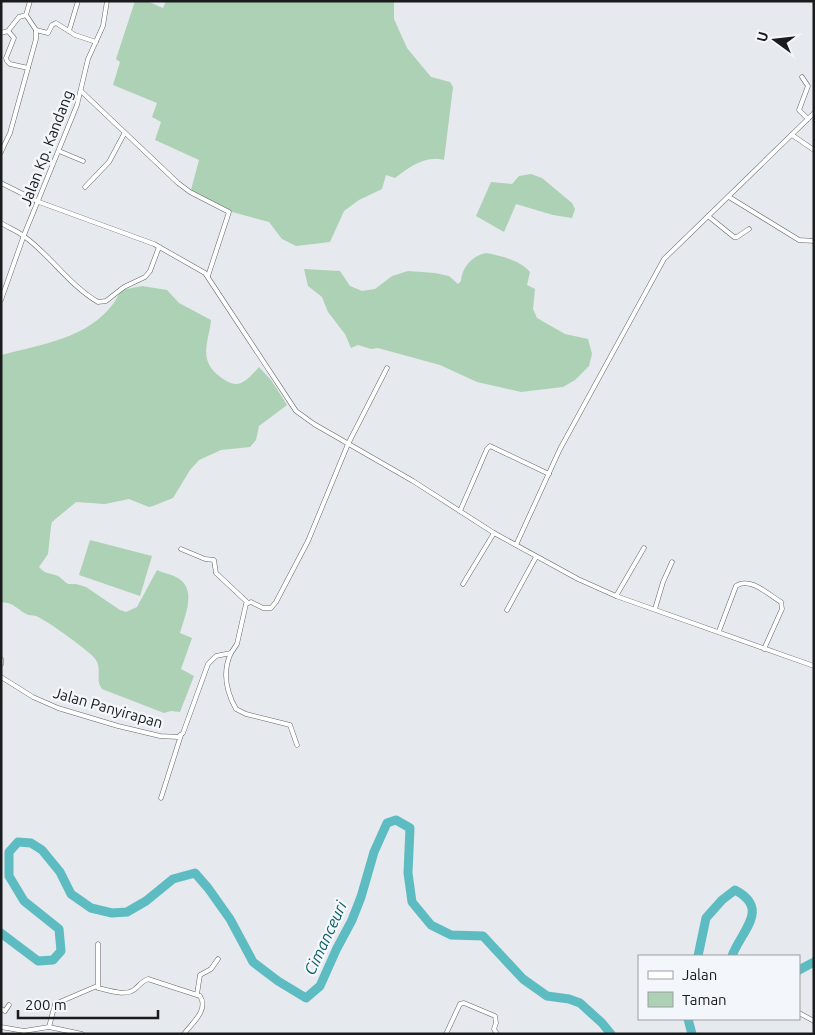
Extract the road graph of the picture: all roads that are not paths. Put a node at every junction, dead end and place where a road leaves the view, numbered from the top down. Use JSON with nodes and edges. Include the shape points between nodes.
{"nodes":[{"id":1,"x":30,"y":1,"type":"edge"},
{"id":2,"x":78,"y":1,"type":"edge"},
{"id":3,"x":107,"y":1,"type":"edge"},
{"id":4,"x":26,"y":15,"type":"junction"},
{"id":5,"x":36,"y":30,"type":"junction"},
{"id":6,"x":8,"y":31,"type":"junction"},
{"id":7,"x":69,"y":31,"type":"junction"},
{"id":8,"x":1,"y":33,"type":"edge"},
{"id":9,"x":96,"y":42,"type":"junction"},
{"id":10,"x":28,"y":68,"type":"junction"},
{"id":11,"x":802,"y":77,"type":"dead end"},
{"id":12,"x":81,"y":91,"type":"junction"},
{"id":13,"x":814,"y":113,"type":"edge"},
{"id":14,"x":808,"y":119,"type":"junction"},
{"id":15,"x":124,"y":134,"type":"junction"},
{"id":16,"x":792,"y":135,"type":"junction"},
{"id":17,"x":814,"y":150,"type":"edge"},
{"id":18,"x":59,"y":151,"type":"junction"},
{"id":19,"x":1,"y":152,"type":"edge"},
{"id":20,"x":83,"y":161,"type":"dead end"},
{"id":21,"x":1,"y":184,"type":"edge"},
{"id":22,"x":86,"y":187,"type":"dead end"},
{"id":23,"x":729,"y":196,"type":"junction"},
{"id":24,"x":39,"y":202,"type":"junction"},
{"id":25,"x":708,"y":216,"type":"junction"},
{"id":26,"x":1,"y":223,"type":"edge"},
{"id":27,"x":749,"y":229,"type":"dead end"},
{"id":28,"x":24,"y":236,"type":"junction"},
{"id":29,"x":814,"y":241,"type":"edge"},
{"id":30,"x":159,"y":247,"type":"junction"},
{"id":31,"x":208,"y":276,"type":"junction"},
{"id":32,"x":1,"y":300,"type":"edge"},
{"id":33,"x":387,"y":368,"type":"dead end"},
{"id":34,"x":348,"y":444,"type":"junction"},
{"id":35,"x":548,"y":474,"type":"junction"},
{"id":36,"x":460,"y":510,"type":"junction"},
{"id":37,"x":494,"y":533,"type":"junction"},
{"id":38,"x":516,"y":545,"type":"junction"},
{"id":39,"x":644,"y":548,"type":"dead end"},
{"id":40,"x":181,"y":549,"type":"dead end"},
{"id":41,"x":536,"y":557,"type":"junction"},
{"id":42,"x":672,"y":562,"type":"dead end"},
{"id":43,"x":463,"y":584,"type":"dead end"},
{"id":44,"x":616,"y":596,"type":"junction"},
{"id":45,"x":247,"y":602,"type":"junction"},
{"id":46,"x":655,"y":609,"type":"junction"},
{"id":47,"x":507,"y":610,"type":"dead end"},
{"id":48,"x":719,"y":631,"type":"junction"},
{"id":49,"x":764,"y":649,"type":"junction"},
{"id":50,"x":231,"y":653,"type":"junction"},
{"id":51,"x":1,"y":659,"type":"edge"},
{"id":52,"x":1,"y":664,"type":"edge"},
{"id":53,"x":814,"y":666,"type":"edge"},
{"id":54,"x":1,"y":677,"type":"edge"},
{"id":55,"x":181,"y":735,"type":"junction"},
{"id":56,"x":297,"y":745,"type":"dead end"},
{"id":57,"x":161,"y":798,"type":"dead end"},
{"id":58,"x":98,"y":944,"type":"dead end"},
{"id":59,"x":218,"y":959,"type":"dead end"},
{"id":60,"x":97,"y":986,"type":"junction"},
{"id":61,"x":197,"y":994,"type":"junction"},
{"id":62,"x":9,"y":1005,"type":"dead end"},
{"id":63,"x":1,"y":1009,"type":"edge"},
{"id":64,"x":800,"y":1014,"type":"edge"},
{"id":65,"x":814,"y":1021,"type":"edge"},
{"id":66,"x":1,"y":1027,"type":"edge"},
{"id":67,"x":49,"y":1027,"type":"junction"},
{"id":68,"x":82,"y":1034,"type":"edge"},
{"id":69,"x":184,"y":1034,"type":"edge"},
{"id":70,"x":446,"y":1034,"type":"edge"},
{"id":71,"x":496,"y":1034,"type":"edge"}],
"edges":[{"from":1,"to":4,"type":"street"},
{"from":2,"to":7,"type":"street"},
{"from":3,"to":9,"type":"street","name":"Jalan Kp. Kandang"},
{"from":4,"to":5,"type":"street"},
{"from":4,"to":6,"type":"street","via":[[19,16]]},
{"from":5,"to":7,"type":"street","via":[[48,33],[56,23]]},
{"from":5,"to":10,"type":"street"},
{"from":6,"to":8,"type":"street"},
{"from":6,"to":10,"type":"street","via":[[14,38],[7,62]]},
{"from":7,"to":9,"type":"street"},
{"from":9,"to":12,"type":"street","name":"Jalan Kp. Kandang","via":[[88,59]]},
{"from":10,"to":19,"type":"street","via":[[10,133]]},
{"from":11,"to":14,"type":"street","via":[[808,86],[799,109]]},
{"from":12,"to":15,"type":"street"},
{"from":12,"to":18,"type":"street","name":"Jalan Kp. Kandang"},
{"from":13,"to":14,"type":"street"},
{"from":14,"to":16,"type":"street"},
{"from":15,"to":22,"type":"street","via":[[108,162]]},
{"from":15,"to":31,"type":"street","via":[[183,187],[229,212]]},
{"from":16,"to":17,"type":"street"},
{"from":16,"to":23,"type":"street"},
{"from":18,"to":20,"type":"street"},
{"from":18,"to":24,"type":"street","name":"Jalan Kp. Kandang"},
{"from":21,"to":24,"type":"street"},
{"from":23,"to":25,"type":"street"},
{"from":23,"to":29,"type":"street","via":[[799,240]]},
{"from":24,"to":28,"type":"street","name":"Jalan Kp. Kandang"},
{"from":24,"to":30,"type":"street"},
{"from":25,"to":27,"type":"street","via":[[734,237]]},
{"from":25,"to":35,"type":"street","via":[[664,259]]},
{"from":26,"to":28,"type":"street"},
{"from":28,"to":30,"type":"street","via":[[72,283],[98,302],[106,301],[145,277]]},
{"from":28,"to":32,"type":"street","name":"Jalan Kp. Kandang"},
{"from":30,"to":31,"type":"street"},
{"from":31,"to":34,"type":"street","via":[[296,411]]},
{"from":33,"to":34,"type":"street"},
{"from":34,"to":36,"type":"street"},
{"from":34,"to":45,"type":"street","via":[[312,533],[276,602],[271,608]]},
{"from":35,"to":36,"type":"street","via":[[490,446]]},
{"from":35,"to":38,"type":"street"},
{"from":36,"to":37,"type":"street"},
{"from":37,"to":38,"type":"street"},
{"from":37,"to":43,"type":"street"},
{"from":38,"to":41,"type":"street"},
{"from":39,"to":44,"type":"street"},
{"from":40,"to":45,"type":"street","via":[[214,560],[216,573]]},
{"from":41,"to":44,"type":"street"},
{"from":41,"to":47,"type":"street"},
{"from":42,"to":46,"type":"street"},
{"from":44,"to":46,"type":"street"},
{"from":45,"to":50,"type":"street","via":[[237,644]]},
{"from":46,"to":48,"type":"street"},
{"from":48,"to":49,"type":"street"},
{"from":48,"to":49,"type":"street","via":[[736,586],[747,582],[781,602],[780,614]]},
{"from":49,"to":53,"type":"street"},
{"from":50,"to":55,"type":"street","name":"Jalan Panyirapan","via":[[216,656],[208,664]]},
{"from":50,"to":56,"type":"street","via":[[226,682],[236,710],[290,725]]},
{"from":51,"to":52,"type":"street"},
{"from":54,"to":55,"type":"street","name":"Jalan Panyirapan","via":[[58,708],[160,736]]},
{"from":55,"to":57,"type":"street"},
{"from":58,"to":60,"type":"street"},
{"from":59,"to":61,"type":"street","via":[[211,970],[200,975]]},
{"from":60,"to":61,"type":"street","via":[[127,993],[145,980],[152,979]]},
{"from":60,"to":67,"type":"street","via":[[55,1004]]},
{"from":61,"to":69,"type":"street","via":[[202,999],[202,1008]]},
{"from":62,"to":63,"type":"street","via":[[5,1011]]},
{"from":64,"to":65,"type":"street"},
{"from":66,"to":67,"type":"street","via":[[24,1031]]},
{"from":67,"to":68,"type":"street"},
{"from":70,"to":71,"type":"street","via":[[460,1004],[464,1003],[495,1016]]}]}
